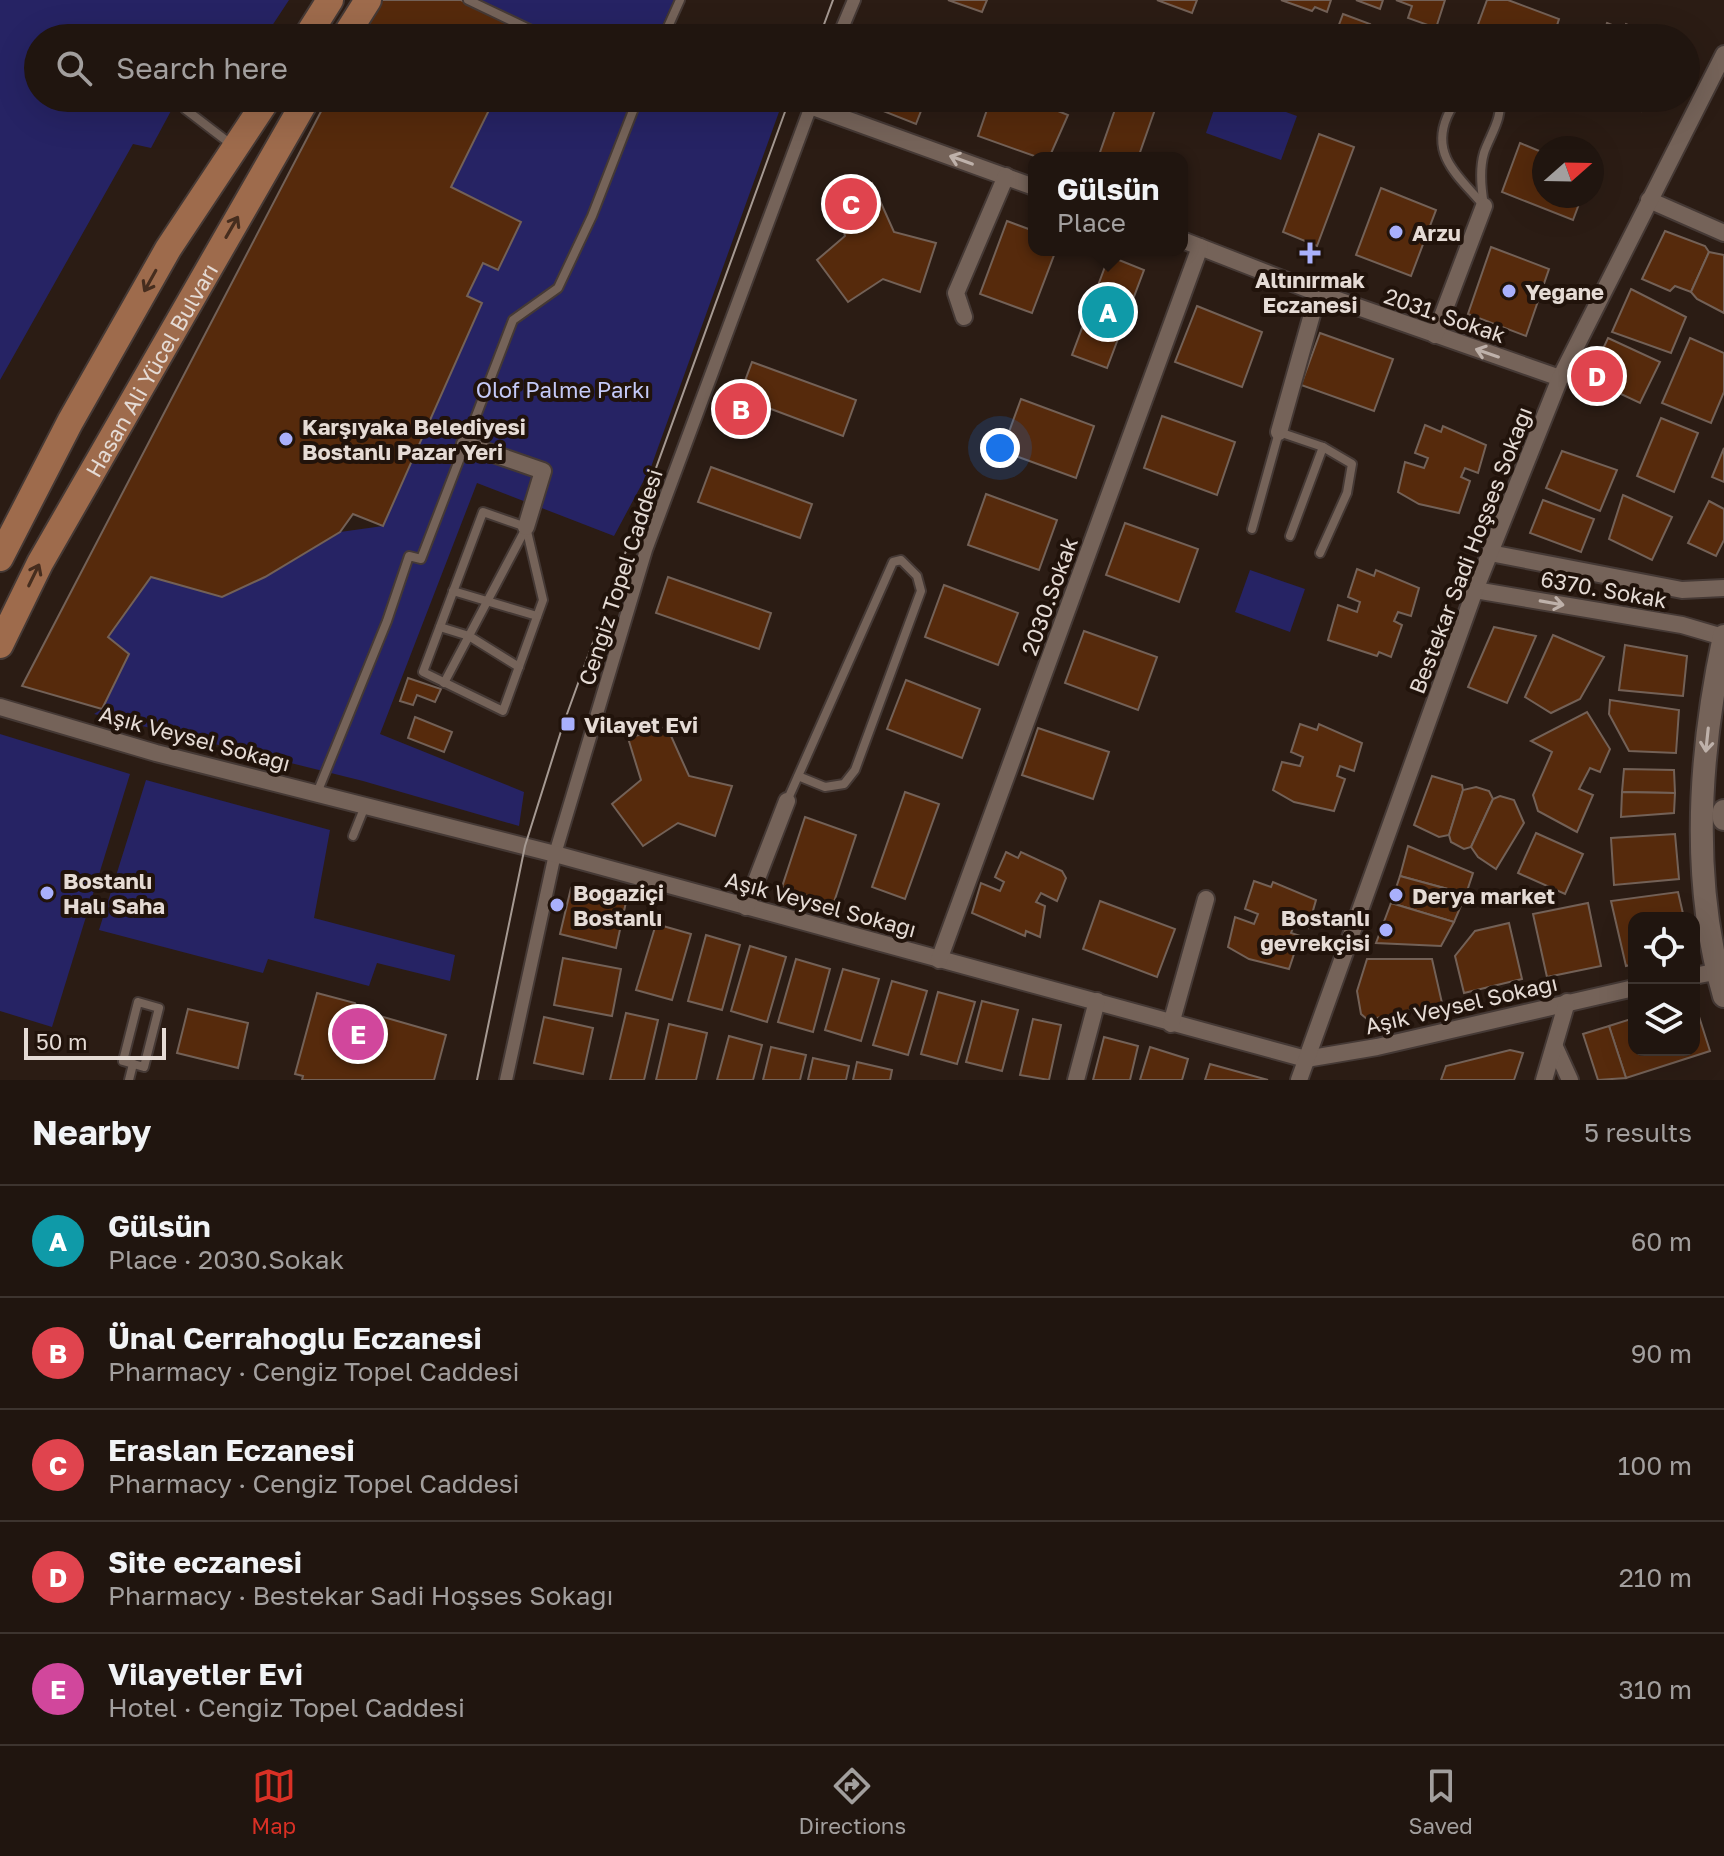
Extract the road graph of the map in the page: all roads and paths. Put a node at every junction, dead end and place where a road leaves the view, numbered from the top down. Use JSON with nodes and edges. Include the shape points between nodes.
{"nodes":[{"id":1,"x":330,"y":0,"type":"edge"},
{"id":2,"x":368,"y":0,"type":"edge"},
{"id":3,"x":468,"y":0,"type":"edge"},
{"id":4,"x":680,"y":0,"type":"edge"},
{"id":5,"x":854,"y":0,"type":"edge"},
{"id":6,"x":315,"y":24,"type":"edge"},
{"id":7,"x":353,"y":24,"type":"edge"},
{"id":8,"x":519,"y":24,"type":"edge"},
{"id":9,"x":669,"y":24,"type":"edge"},
{"id":10,"x":844,"y":24,"type":"edge"},
{"id":11,"x":1724,"y":54,"type":"edge"},
{"id":12,"x":1700,"y":101,"type":"edge"},
{"id":13,"x":189,"y":112,"type":"edge"},
{"id":14,"x":259,"y":112,"type":"edge"},
{"id":15,"x":299,"y":112,"type":"edge"},
{"id":16,"x":633,"y":112,"type":"edge"},
{"id":17,"x":808,"y":112,"type":"edge"},
{"id":18,"x":838,"y":112,"type":"edge"},
{"id":19,"x":1450,"y":112,"type":"edge"},
{"id":20,"x":1499,"y":112,"type":"edge"},
{"id":21,"x":1694,"y":112,"type":"edge"},
{"id":22,"x":235,"y":147,"type":"junction"},
{"id":23,"x":1006,"y":176,"type":"junction"},
{"id":24,"x":1028,"y":185,"type":"edge"},
{"id":25,"x":1649,"y":200,"type":"junction"},
{"id":26,"x":1484,"y":206,"type":"junction"},
{"id":27,"x":1724,"y":233,"type":"edge"},
{"id":28,"x":1188,"y":242,"type":"edge"},
{"id":29,"x":1200,"y":247,"type":"junction"},
{"id":30,"x":1318,"y":293,"type":"junction"},
{"id":31,"x":964,"y":317,"type":"dead end"},
{"id":32,"x":1435,"y":335,"type":"junction"},
{"id":33,"x":1560,"y":378,"type":"junction"},
{"id":34,"x":1279,"y":432,"type":"junction"},
{"id":35,"x":465,"y":444,"type":"junction"},
{"id":36,"x":1323,"y":447,"type":"junction"},
{"id":37,"x":526,"y":527,"type":"junction"},
{"id":38,"x":1252,"y":529,"type":"dead end"},
{"id":39,"x":1290,"y":536,"type":"dead end"},
{"id":40,"x":1320,"y":553,"type":"dead end"},
{"id":41,"x":1490,"y":553,"type":"junction"},
{"id":42,"x":0,"y":558,"type":"edge"},
{"id":43,"x":1724,"y":588,"type":"edge"},
{"id":44,"x":1475,"y":590,"type":"junction"},
{"id":45,"x":453,"y":591,"type":"junction"},
{"id":46,"x":487,"y":602,"type":"junction"},
{"id":47,"x":537,"y":616,"type":"junction"},
{"id":48,"x":440,"y":627,"type":"junction"},
{"id":49,"x":469,"y":636,"type":"junction"},
{"id":50,"x":1724,"y":637,"type":"edge"},
{"id":51,"x":0,"y":645,"type":"edge"},
{"id":52,"x":519,"y":667,"type":"junction"},
{"id":53,"x":444,"y":683,"type":"junction"},
{"id":54,"x":0,"y":707,"type":"edge"},
{"id":55,"x":798,"y":776,"type":"junction"},
{"id":56,"x":317,"y":793,"type":"junction"},
{"id":57,"x":787,"y":801,"type":"joint"},
{"id":58,"x":365,"y":805,"type":"junction"},
{"id":59,"x":1724,"y":811,"type":"edge"},
{"id":60,"x":1724,"y":819,"type":"edge"},
{"id":61,"x":353,"y":836,"type":"dead end"},
{"id":62,"x":555,"y":854,"type":"junction"},
{"id":63,"x":1206,"y":899,"type":"dead end"},
{"id":64,"x":746,"y":907,"type":"junction"},
{"id":65,"x":939,"y":960,"type":"junction"},
{"id":66,"x":1720,"y":971,"type":"edge"},
{"id":67,"x":1700,"y":975,"type":"edge"},
{"id":68,"x":1628,"y":989,"type":"edge"},
{"id":69,"x":1724,"y":996,"type":"edge"},
{"id":70,"x":1097,"y":1001,"type":"junction"},
{"id":71,"x":1567,"y":1002,"type":"junction"},
{"id":72,"x":1171,"y":1024,"type":"junction"},
{"id":73,"x":1555,"y":1047,"type":"junction"},
{"id":74,"x":1306,"y":1059,"type":"junction"},
{"id":75,"x":133,"y":1064,"type":"junction"},
{"id":76,"x":129,"y":1080,"type":"edge"},
{"id":77,"x":506,"y":1080,"type":"edge"},
{"id":78,"x":1076,"y":1080,"type":"edge"},
{"id":79,"x":1299,"y":1080,"type":"edge"},
{"id":80,"x":1544,"y":1080,"type":"edge"},
{"id":81,"x":1570,"y":1080,"type":"edge"}],
"edges":[{"from":1,"to":6,"type":"main road"},
{"from":2,"to":7,"type":"main road"},
{"from":3,"to":8,"type":"lane"},
{"from":4,"to":9,"type":"lane"},
{"from":5,"to":10,"type":"street"},
{"from":11,"to":12,"type":"street","name":"Bestekar Sadi Hoşses Sokağı"},
{"from":13,"to":22,"type":"lane"},
{"from":14,"to":22,"type":"main road","name":"Hasan Ali Yücel Bulvarı"},
{"from":51,"to":15,"type":"main road","name":"Hasan Ali Yücel Bulvarı","one_way":true,"via":[[40,563]]},
{"from":16,"to":35,"type":"lane","via":[[558,288],[513,320]]},
{"from":17,"to":62,"type":"street","name":"Cengiz Topel Caddesi","via":[[646,550]]},
{"from":23,"to":18,"type":"street","one_way":true},
{"from":19,"to":26,"type":"lane","via":[[1442,145],[1451,170]]},
{"from":20,"to":26,"type":"lane","via":[[1483,159]]},
{"from":21,"to":25,"type":"street","name":"Bestekar Sadi Hoşses Sokağı"},
{"from":22,"to":42,"type":"main road","name":"Hasan Ali Yücel Bulvarı","one_way":true,"via":[[160,262]]},
{"from":23,"to":24,"type":"street"},
{"from":23,"to":31,"type":"street","via":[[956,293]]},
{"from":25,"to":27,"type":"street"},
{"from":25,"to":33,"type":"street","name":"Bestekar Sadi Hoşses Sokağı"},
{"from":26,"to":32,"type":"street"},
{"from":28,"to":29,"type":"street","name":"2031. Sokak"},
{"from":29,"to":30,"type":"street","name":"2031. Sokak"},
{"from":29,"to":65,"type":"street","name":"2030.Sokak"},
{"from":30,"to":32,"type":"street","name":"2031. Sokak"},
{"from":30,"to":34,"type":"street"},
{"from":33,"to":32,"type":"street","name":"2031. Sokak","one_way":true},
{"from":33,"to":41,"type":"street","name":"Bestekar Sadi Hoşses Sokağı"},
{"from":34,"to":36,"type":"lane"},
{"from":34,"to":38,"type":"lane"},
{"from":35,"to":37,"type":"street","via":[[543,471]]},
{"from":35,"to":56,"type":"lane","via":[[421,559],[409,556]]},
{"from":36,"to":39,"type":"lane"},
{"from":36,"to":40,"type":"lane","via":[[1352,464],[1347,493]]},
{"from":37,"to":45,"type":"lane","via":[[483,512]]},
{"from":37,"to":46,"type":"lane"},
{"from":37,"to":47,"type":"lane","via":[[543,600]]},
{"from":41,"to":43,"type":"street","name":"6370. Sokak","via":[[1682,590]]},
{"from":41,"to":44,"type":"street","name":"Bestekar Sadi Hoşses Sokağı"},
{"from":44,"to":50,"type":"street","name":"6370. Sokak","one_way":true,"via":[[1682,625]]},
{"from":44,"to":74,"type":"street","name":"Bestekar Sadi Hoşses Sokağı"},
{"from":45,"to":46,"type":"lane"},
{"from":45,"to":48,"type":"lane"},
{"from":46,"to":47,"type":"lane"},
{"from":46,"to":49,"type":"lane"},
{"from":47,"to":52,"type":"lane"},
{"from":48,"to":49,"type":"lane"},
{"from":48,"to":53,"type":"lane","via":[[423,672]]},
{"from":49,"to":52,"type":"lane"},
{"from":49,"to":53,"type":"lane"},
{"from":50,"to":66,"type":"main road","one_way":true,"via":[[1709,720],[1700,826]]},
{"from":52,"to":53,"type":"lane","via":[[503,711]]},
{"from":54,"to":56,"type":"street","name":"Aşık Veysel Sokağı"},
{"from":55,"to":55,"type":"lane","via":[[825,787],[844,784],[855,770],[921,591],[917,576],[901,560],[893,562]]},
{"from":55,"to":57,"type":"lane"},
{"from":56,"to":58,"type":"street","name":"Aşık Veysel Sokağı"},
{"from":57,"to":64,"type":"street"},
{"from":58,"to":61,"type":"lane"},
{"from":58,"to":62,"type":"street","name":"Aşık Veysel Sokağı"},
{"from":59,"to":60,"type":"main road"},
{"from":62,"to":64,"type":"street","name":"Aşık Veysel Sokağı"},
{"from":62,"to":77,"type":"street","name":"Cengiz Topel Caddesi"},
{"from":63,"to":72,"type":"street"},
{"from":64,"to":65,"type":"street","name":"Aşık Veysel Sokağı"},
{"from":65,"to":70,"type":"street","name":"Aşık Veysel Sokağı"},
{"from":66,"to":67,"type":"street"},
{"from":66,"to":69,"type":"main road"},
{"from":68,"to":71,"type":"street","name":"Aşık Veysel Sokağı"},
{"from":70,"to":72,"type":"street","name":"Aşık Veysel Sokağı"},
{"from":70,"to":78,"type":"street"},
{"from":71,"to":73,"type":"street"},
{"from":71,"to":74,"type":"street","name":"Aşık Veysel Sokağı"},
{"from":72,"to":74,"type":"street","name":"Aşık Veysel Sokağı"},
{"from":73,"to":80,"type":"street"},
{"from":73,"to":81,"type":"street"},
{"from":74,"to":79,"type":"street","name":"Bestekar Sadi Hoşses Sokağı"},
{"from":75,"to":75,"type":"lane","via":[[123,1061],[138,1002],[159,1008],[144,1067]]},
{"from":75,"to":76,"type":"lane"}]}
